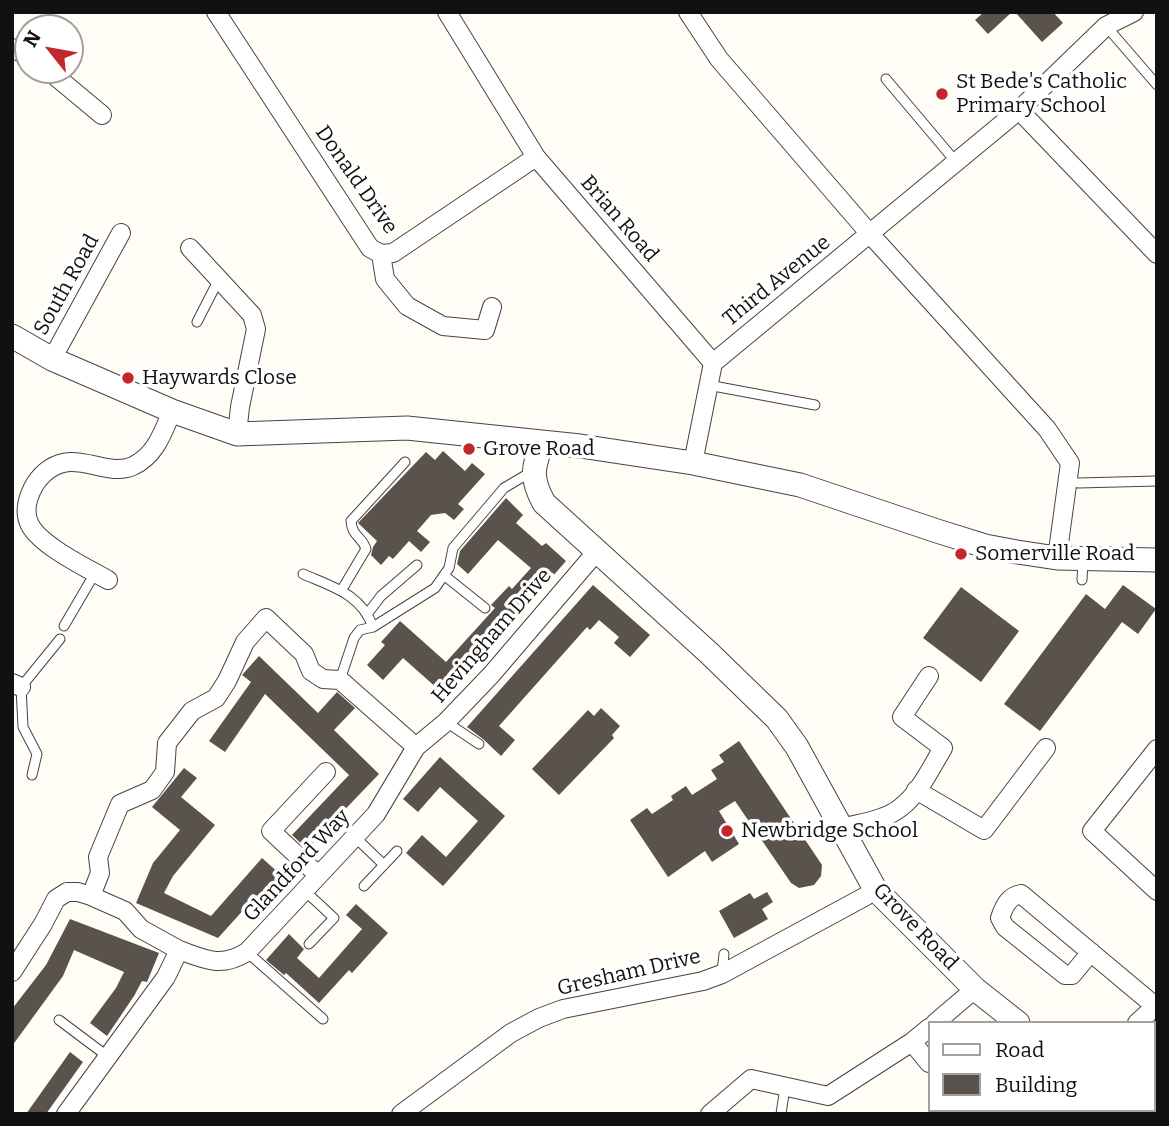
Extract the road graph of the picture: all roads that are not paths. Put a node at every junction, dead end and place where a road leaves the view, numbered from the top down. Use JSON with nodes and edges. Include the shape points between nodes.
{"nodes":[{"id":1,"x":216,"y":12,"type":"edge"},
{"id":2,"x":447,"y":12,"type":"edge"},
{"id":3,"x":688,"y":12,"type":"edge"},
{"id":4,"x":1134,"y":12,"type":"edge"},
{"id":5,"x":1106,"y":26,"type":"junction"},
{"id":6,"x":886,"y":79,"type":"dead end"},
{"id":7,"x":65,"y":84,"type":"edge"},
{"id":8,"x":1157,"y":85,"type":"edge"},
{"id":9,"x":1019,"y":110,"type":"junction"},
{"id":10,"x":102,"y":115,"type":"dead end"},
{"id":11,"x":536,"y":158,"type":"junction"},
{"id":12,"x":956,"y":162,"type":"junction"},
{"id":13,"x":121,"y":233,"type":"dead end"},
{"id":14,"x":870,"y":234,"type":"junction"},
{"id":15,"x":190,"y":248,"type":"dead end"},
{"id":16,"x":382,"y":254,"type":"junction"},
{"id":17,"x":1157,"y":254,"type":"edge"},
{"id":18,"x":219,"y":279,"type":"junction"},
{"id":19,"x":492,"y":307,"type":"dead end"},
{"id":20,"x":197,"y":322,"type":"dead end"},
{"id":21,"x":12,"y":336,"type":"edge"},
{"id":22,"x":52,"y":359,"type":"junction"},
{"id":23,"x":713,"y":363,"type":"junction"},
{"id":24,"x":708,"y":385,"type":"junction"},
{"id":25,"x":814,"y":405,"type":"dead end"},
{"id":26,"x":172,"y":411,"type":"junction"},
{"id":27,"x":237,"y":434,"type":"junction"},
{"id":28,"x":542,"y":442,"type":"junction"},
{"id":29,"x":405,"y":462,"type":"dead end"},
{"id":30,"x":693,"y":463,"type":"junction"},
{"id":31,"x":533,"y":471,"type":"junction"},
{"id":32,"x":1067,"y":480,"type":"junction"},
{"id":33,"x":1157,"y":481,"type":"edge"},
{"id":34,"x":598,"y":550,"type":"junction"},
{"id":35,"x":1057,"y":558,"type":"junction"},
{"id":36,"x":1157,"y":560,"type":"edge"},
{"id":37,"x":417,"y":565,"type":"dead end"},
{"id":38,"x":303,"y":574,"type":"dead end"},
{"id":39,"x":445,"y":576,"type":"junction"},
{"id":40,"x":101,"y":577,"type":"joint"},
{"id":41,"x":341,"y":591,"type":"junction"},
{"id":42,"x":485,"y":608,"type":"dead end"},
{"id":43,"x":368,"y":613,"type":"junction"},
{"id":44,"x":64,"y":626,"type":"dead end"},
{"id":45,"x":373,"y":627,"type":"junction"},
{"id":46,"x":60,"y":639,"type":"dead end"},
{"id":47,"x":929,"y":676,"type":"dead end"},
{"id":48,"x":340,"y":680,"type":"junction"},
{"id":49,"x":16,"y":685,"type":"edge"},
{"id":50,"x":446,"y":722,"type":"junction"},
{"id":51,"x":479,"y":744,"type":"dead end"},
{"id":52,"x":416,"y":747,"type":"junction"},
{"id":53,"x":1046,"y":748,"type":"dead end"},
{"id":54,"x":1157,"y":748,"type":"edge"},
{"id":55,"x":326,"y":772,"type":"dead end"},
{"id":56,"x":32,"y":775,"type":"dead end"},
{"id":57,"x":916,"y":790,"type":"junction"},
{"id":58,"x":842,"y":828,"type":"junction"},
{"id":59,"x":355,"y":837,"type":"junction"},
{"id":60,"x":397,"y":851,"type":"dead end"},
{"id":61,"x":384,"y":865,"type":"junction"},
{"id":62,"x":318,"y":875,"type":"junction"},
{"id":63,"x":364,"y":886,"type":"dead end"},
{"id":64,"x":874,"y":889,"type":"junction"},
{"id":65,"x":304,"y":891,"type":"junction"},
{"id":66,"x":1157,"y":891,"type":"edge"},
{"id":67,"x":90,"y":896,"type":"junction"},
{"id":68,"x":309,"y":944,"type":"dead end"},
{"id":69,"x":179,"y":950,"type":"junction"},
{"id":70,"x":247,"y":952,"type":"junction"},
{"id":71,"x":1091,"y":952,"type":"junction"},
{"id":72,"x":724,"y":954,"type":"dead end"},
{"id":73,"x":12,"y":972,"type":"edge"},
{"id":74,"x":722,"y":974,"type":"junction"},
{"id":75,"x":975,"y":989,"type":"junction"},
{"id":76,"x":1156,"y":1006,"type":"edge"},
{"id":77,"x":323,"y":1019,"type":"dead end"},
{"id":78,"x":59,"y":1020,"type":"dead end"},
{"id":79,"x":937,"y":1021,"type":"edge"},
{"id":80,"x":1015,"y":1021,"type":"edge"},
{"id":81,"x":1139,"y":1021,"type":"edge"},
{"id":82,"x":928,"y":1029,"type":"edge"},
{"id":83,"x":912,"y":1042,"type":"junction"},
{"id":84,"x":107,"y":1056,"type":"junction"},
{"id":85,"x":928,"y":1062,"type":"edge"},
{"id":86,"x":785,"y":1087,"type":"junction"},
{"id":87,"x":66,"y":1114,"type":"edge"},
{"id":88,"x":401,"y":1114,"type":"edge"},
{"id":89,"x":710,"y":1114,"type":"edge"},
{"id":90,"x":780,"y":1114,"type":"edge"}],
"edges":[{"from":1,"to":16,"type":"street","name":"Donald Drive","via":[[370,248]]},
{"from":2,"to":11,"type":"street","name":"Brian Road"},
{"from":3,"to":14,"type":"street","via":[[719,59]]},
{"from":4,"to":5,"type":"street","name":"Third Avenue"},
{"from":5,"to":8,"type":"lane"},
{"from":5,"to":9,"type":"street","name":"Third Avenue"},
{"from":6,"to":12,"type":"lane"},
{"from":7,"to":10,"type":"street"},
{"from":9,"to":12,"type":"street","name":"Third Avenue"},
{"from":9,"to":17,"type":"street"},
{"from":11,"to":16,"type":"street","name":"Donald Drive","via":[[393,253]]},
{"from":11,"to":23,"type":"street","name":"Brian Road"},
{"from":12,"to":14,"type":"street","name":"Third Avenue"},
{"from":13,"to":22,"type":"street","name":"South Road"},
{"from":14,"to":23,"type":"street","name":"Third Avenue"},
{"from":14,"to":32,"type":"street","via":[[1047,429],[1070,463]]},
{"from":15,"to":18,"type":"street"},
{"from":16,"to":19,"type":"street","via":[[385,279],[407,306],[443,326],[485,330]]},
{"from":18,"to":20,"type":"lane"},
{"from":18,"to":27,"type":"street","via":[[252,314],[256,329]]},
{"from":21,"to":22,"type":"street"},
{"from":22,"to":26,"type":"street"},
{"from":23,"to":24,"type":"street"},
{"from":24,"to":25,"type":"lane"},
{"from":24,"to":30,"type":"street"},
{"from":26,"to":27,"type":"street"},
{"from":26,"to":40,"type":"street","via":[[155,450],[142,462],[117,470],[71,462],[59,465],[45,471],[28,497],[30,525],[42,540]]},
{"from":27,"to":28,"type":"street","via":[[407,428]]},
{"from":28,"to":30,"type":"street"},
{"from":28,"to":31,"type":"street"},
{"from":29,"to":41,"type":"lane","via":[[351,521],[352,532],[366,549]]},
{"from":30,"to":35,"type":"street","via":[[800,485],[985,546]]},
{"from":31,"to":34,"type":"street","name":"Grove Road","via":[[544,503]]},
{"from":31,"to":39,"type":"lane","via":[[504,488],[453,548]]},
{"from":32,"to":33,"type":"lane"},
{"from":32,"to":35,"type":"street"},
{"from":34,"to":50,"type":"street","name":"Hevingham Drive"},
{"from":34,"to":58,"type":"street","name":"Grove Road","via":[[777,719]]},
{"from":35,"to":36,"type":"street","via":[[1083,569]]},
{"from":37,"to":43,"type":"lane","via":[[380,596]]},
{"from":38,"to":41,"type":"lane"},
{"from":39,"to":42,"type":"lane"},
{"from":39,"to":45,"type":"lane","via":[[435,588]]},
{"from":40,"to":44,"type":"lane"},
{"from":41,"to":43,"type":"lane","via":[[359,601]]},
{"from":43,"to":45,"type":"lane"},
{"from":45,"to":48,"type":"lane","via":[[360,630],[354,638]]},
{"from":46,"to":49,"type":"lane"},
{"from":47,"to":57,"type":"street","via":[[902,717],[943,748]]},
{"from":48,"to":52,"type":"street"},
{"from":48,"to":67,"type":"street","via":[[323,679],[312,671],[304,654],[267,618],[244,642],[216,698],[192,711],[167,743],[165,772],[152,790],[120,804],[98,857],[100,873]]},
{"from":49,"to":56,"type":"lane","via":[[23,727],[37,754]]},
{"from":50,"to":51,"type":"lane"},
{"from":50,"to":52,"type":"street","name":"Hevingham Drive"},
{"from":52,"to":59,"type":"street","name":"Glandford Way","via":[[376,814]]},
{"from":53,"to":57,"type":"street","via":[[984,830]]},
{"from":54,"to":66,"type":"street","via":[[1091,831]]},
{"from":55,"to":62,"type":"street","via":[[271,831]]},
{"from":57,"to":58,"type":"street","via":[[900,809]]},
{"from":58,"to":64,"type":"street","name":"Grove Road"},
{"from":59,"to":61,"type":"lane"},
{"from":59,"to":62,"type":"street","name":"Glandford Way"},
{"from":60,"to":61,"type":"lane"},
{"from":61,"to":63,"type":"lane"},
{"from":62,"to":65,"type":"street","name":"Glandford Way"},
{"from":64,"to":74,"type":"street","name":"Gresham Drive"},
{"from":64,"to":75,"type":"street","name":"Grove Road"},
{"from":65,"to":68,"type":"lane","via":[[334,918]]},
{"from":65,"to":70,"type":"street","name":"Glandford Way"},
{"from":67,"to":69,"type":"street","name":"Glandford Way","via":[[124,911],[147,933]]},
{"from":67,"to":73,"type":"street","name":"Glandford Way","via":[[67,892],[56,899]]},
{"from":69,"to":70,"type":"street","name":"Glandford Way","via":[[222,962]]},
{"from":69,"to":84,"type":"street","via":[[166,977]]},
{"from":70,"to":77,"type":"lane"},
{"from":71,"to":71,"type":"street","via":[[1072,975],[1065,975],[1005,927],[1000,918],[1004,907],[1021,894]]},
{"from":71,"to":76,"type":"street"},
{"from":72,"to":74,"type":"lane"},
{"from":74,"to":88,"type":"street","name":"Gresham Drive","via":[[539,1018],[511,1033]]},
{"from":75,"to":79,"type":"street"},
{"from":75,"to":80,"type":"street","name":"Grove Road"},
{"from":76,"to":81,"type":"street"},
{"from":78,"to":84,"type":"lane"},
{"from":82,"to":83,"type":"street"},
{"from":83,"to":85,"type":"street"},
{"from":83,"to":86,"type":"street","via":[[828,1096]]},
{"from":84,"to":87,"type":"street"},
{"from":86,"to":89,"type":"street","via":[[751,1079]]},
{"from":86,"to":90,"type":"lane"}]}
